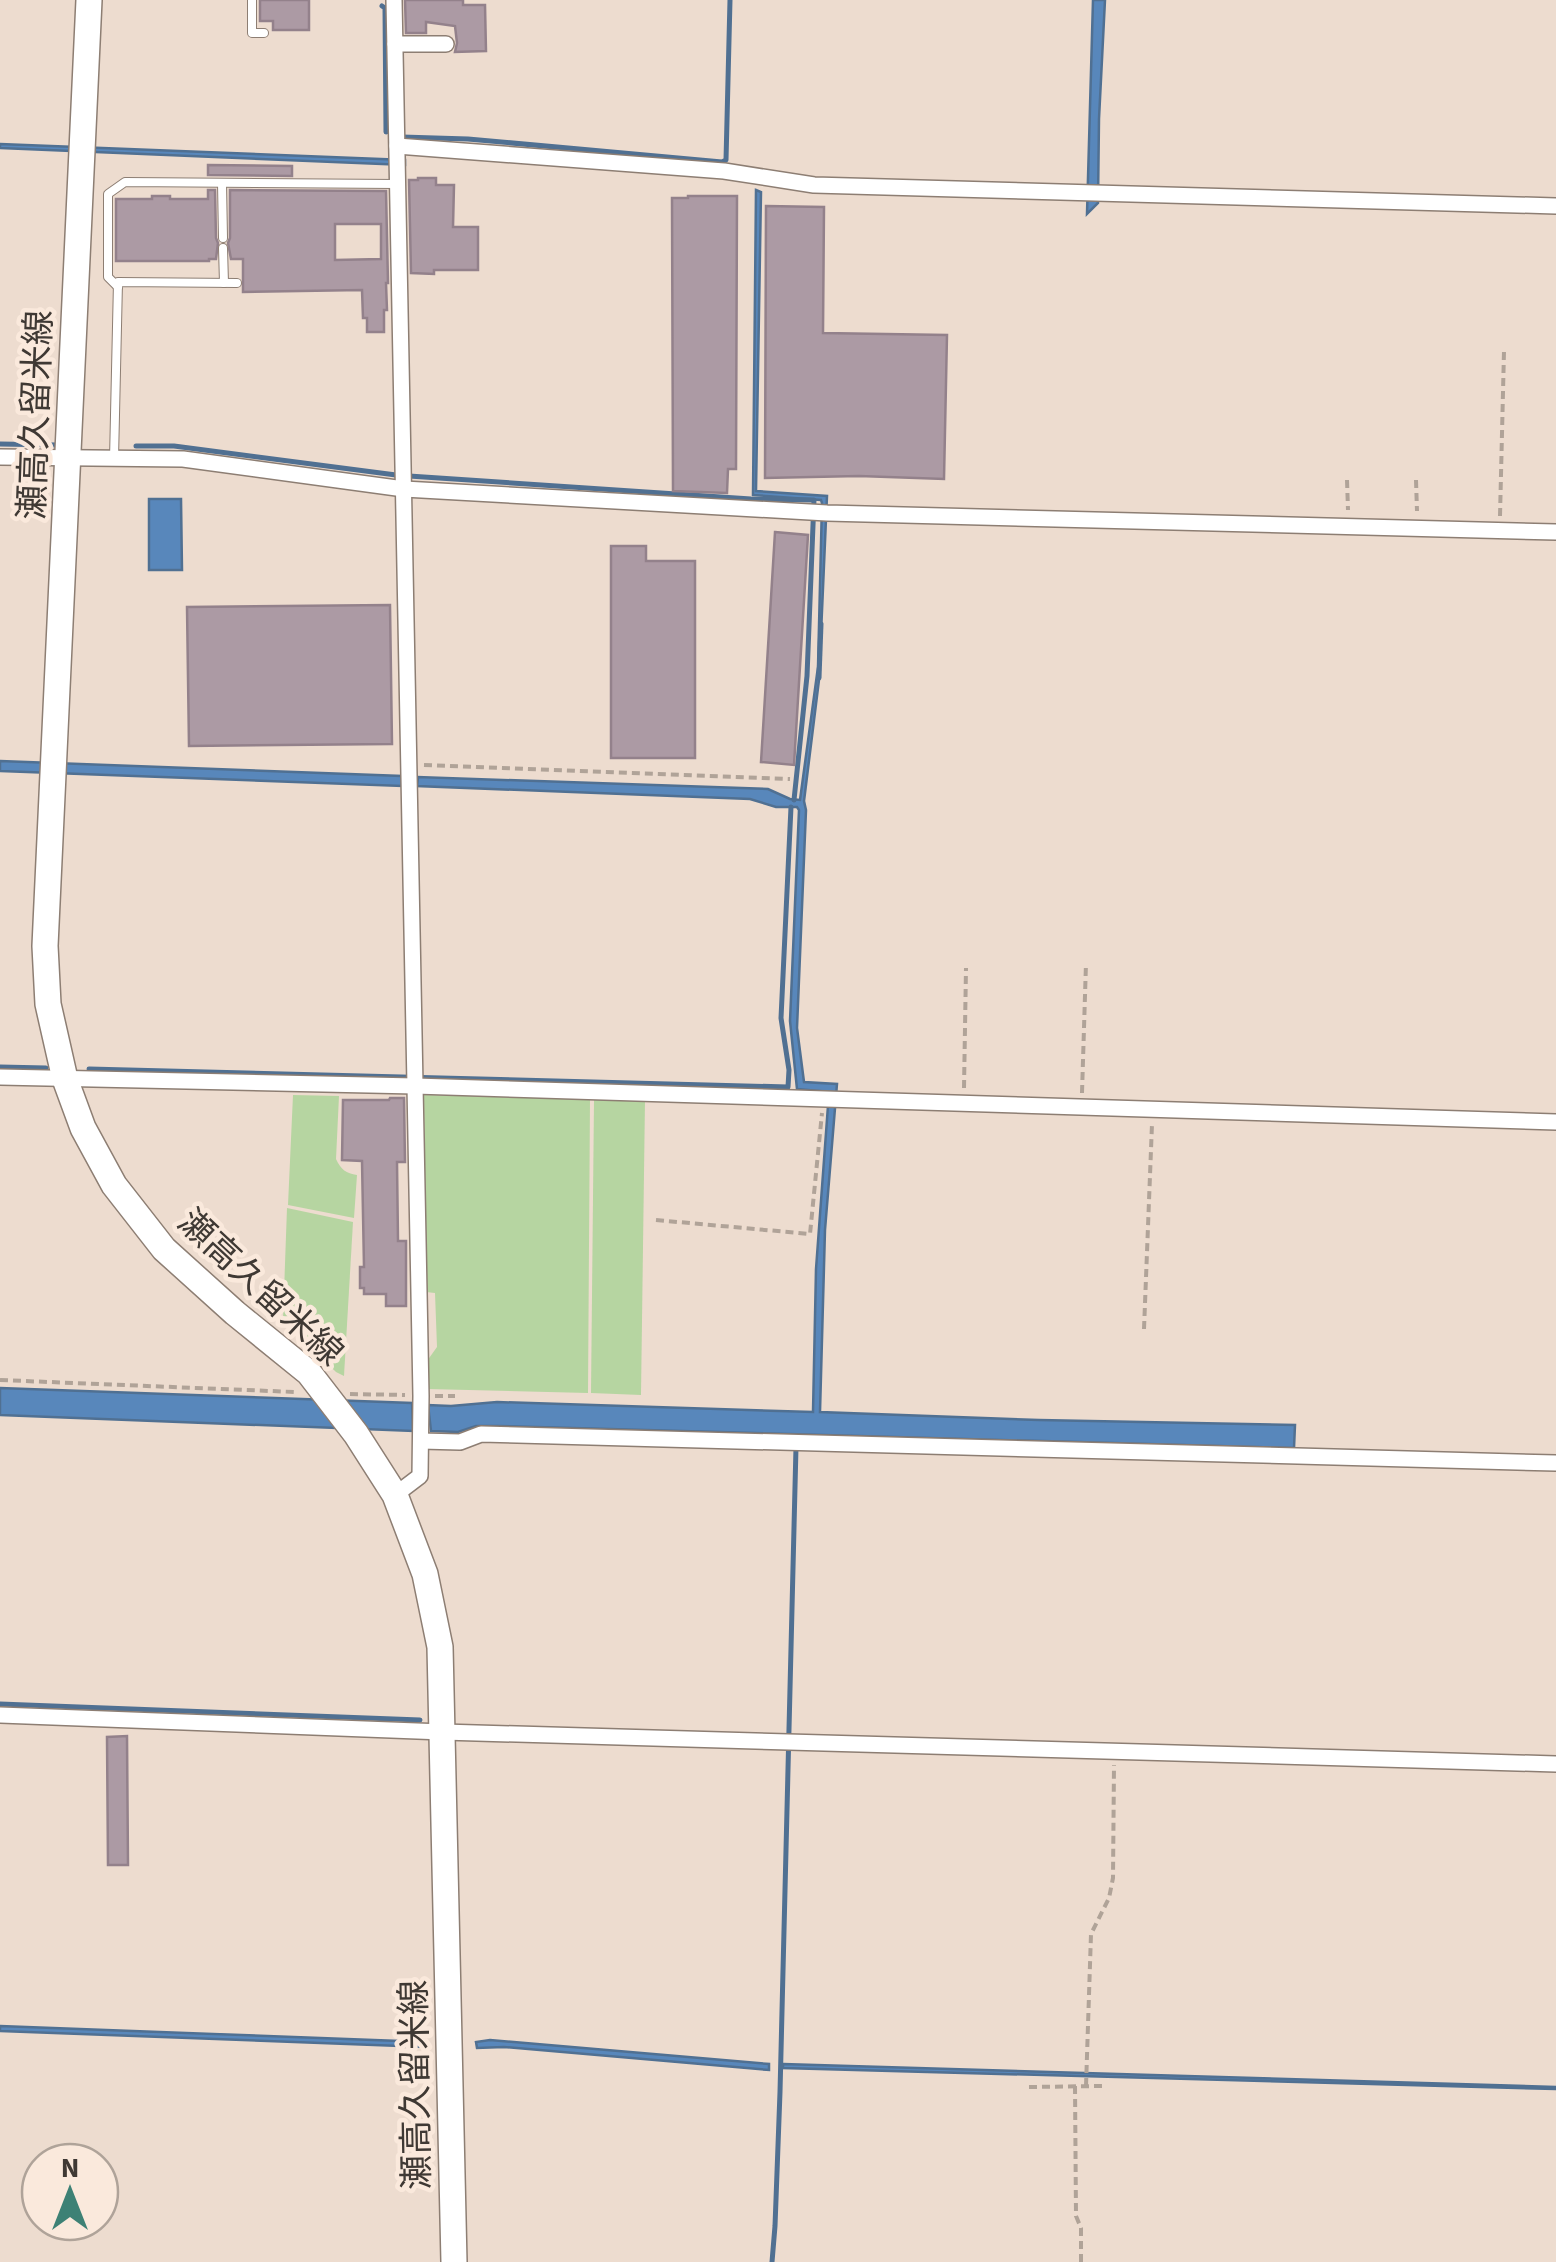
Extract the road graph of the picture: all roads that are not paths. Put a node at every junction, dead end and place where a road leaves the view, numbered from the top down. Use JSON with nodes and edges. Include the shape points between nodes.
{"nodes":[{"id":1,"x":89,"y":0,"type":"edge"},
{"id":2,"x":252,"y":0,"type":"edge"},
{"id":3,"x":394,"y":0,"type":"edge"},
{"id":4,"x":264,"y":33,"type":"dead end"},
{"id":5,"x":395,"y":44,"type":"junction"},
{"id":6,"x":446,"y":44,"type":"dead end"},
{"id":7,"x":397,"y":146,"type":"junction"},
{"id":8,"x":222,"y":183,"type":"junction"},
{"id":9,"x":398,"y":184,"type":"junction"},
{"id":10,"x":1556,"y":206,"type":"edge"},
{"id":11,"x":224,"y":283,"type":"junction"},
{"id":12,"x":237,"y":283,"type":"dead end"},
{"id":13,"x":118,"y":287,"type":"junction"},
{"id":14,"x":0,"y":456,"type":"edge"},
{"id":15,"x":68,"y":458,"type":"junction"},
{"id":16,"x":114,"y":459,"type":"junction"},
{"id":17,"x":404,"y":489,"type":"junction"},
{"id":18,"x":1556,"y":532,"type":"edge"},
{"id":19,"x":0,"y":1077,"type":"edge"},
{"id":20,"x":65,"y":1079,"type":"junction"},
{"id":21,"x":415,"y":1086,"type":"junction"},
{"id":22,"x":1556,"y":1122,"type":"edge"},
{"id":23,"x":421,"y":1441,"type":"junction"},
{"id":24,"x":1556,"y":1463,"type":"edge"},
{"id":25,"x":395,"y":1495,"type":"junction"},
{"id":26,"x":0,"y":1714,"type":"edge"},
{"id":27,"x":443,"y":1732,"type":"junction"},
{"id":28,"x":1556,"y":1764,"type":"edge"},
{"id":29,"x":454,"y":2262,"type":"edge"}],
"edges":[{"from":1,"to":15,"type":"main road","name":"瀬高久留米線"},
{"from":2,"to":4,"type":"lane","via":[[252,33]]},
{"from":3,"to":5,"type":"street"},
{"from":5,"to":6,"type":"street"},
{"from":5,"to":7,"type":"street"},
{"from":7,"to":9,"type":"street"},
{"from":7,"to":10,"type":"street","via":[[724,170],[814,185]]},
{"from":8,"to":9,"type":"lane"},
{"from":8,"to":11,"type":"lane"},
{"from":8,"to":13,"type":"lane","via":[[125,182],[108,194],[108,277]]},
{"from":9,"to":17,"type":"street"},
{"from":11,"to":12,"type":"lane"},
{"from":11,"to":13,"type":"lane"},
{"from":13,"to":16,"type":"lane"},
{"from":14,"to":15,"type":"street"},
{"from":15,"to":16,"type":"street"},
{"from":15,"to":20,"type":"main road","name":"瀬高久留米線","via":[[46,946],[48,1004]]},
{"from":16,"to":17,"type":"street","via":[[183,459]]},
{"from":17,"to":18,"type":"street","via":[[826,512]]},
{"from":17,"to":21,"type":"street"},
{"from":19,"to":20,"type":"street"},
{"from":20,"to":21,"type":"street"},
{"from":20,"to":25,"type":"main road","name":"瀬高久留米線","via":[[114,1185],[164,1249],[309,1373]]},
{"from":21,"to":22,"type":"street"},
{"from":21,"to":23,"type":"street"},
{"from":23,"to":24,"type":"street","via":[[460,1442],[481,1434]]},
{"from":23,"to":25,"type":"street","via":[[420,1476]]},
{"from":25,"to":27,"type":"main road","name":"瀬高久留米線","via":[[425,1574],[440,1647]]},
{"from":26,"to":27,"type":"street"},
{"from":27,"to":28,"type":"street"},
{"from":27,"to":29,"type":"main road","name":"瀬高久留米線"}]}
